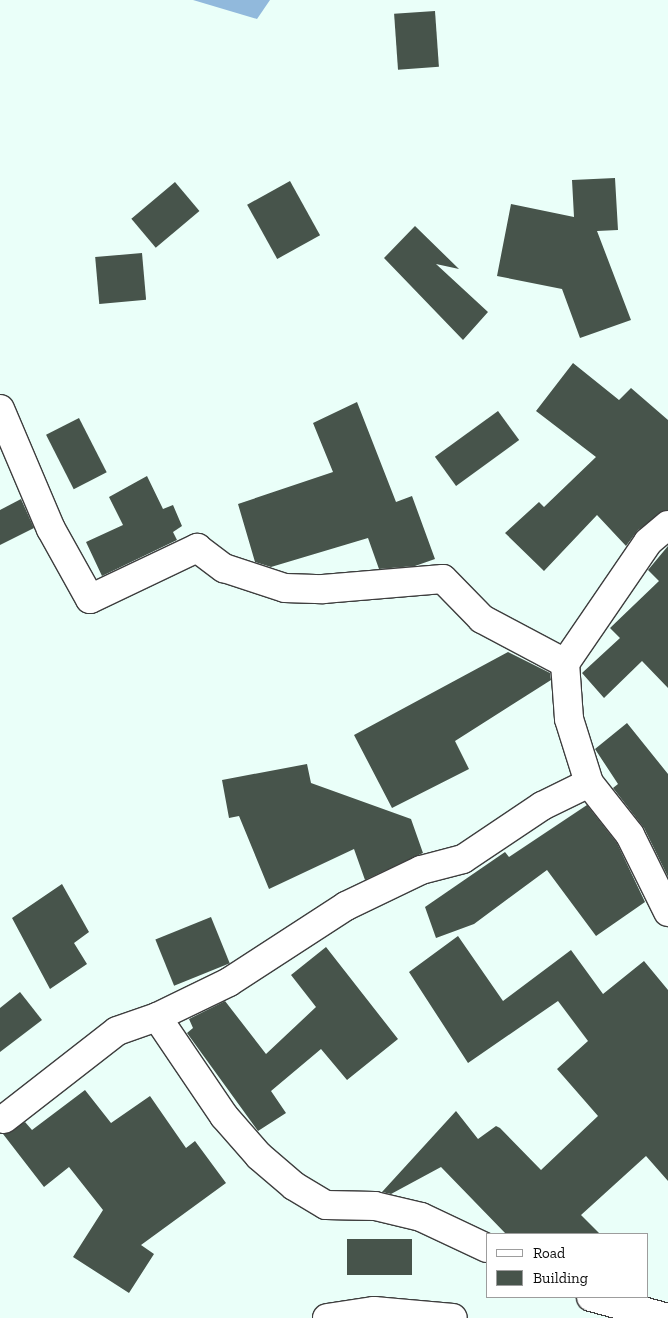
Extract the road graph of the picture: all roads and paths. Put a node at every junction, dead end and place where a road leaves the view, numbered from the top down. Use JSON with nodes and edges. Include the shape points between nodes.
{"nodes":[{"id":1,"x":0,"y":409,"type":"edge"},
{"id":2,"x":668,"y":525,"type":"edge"},
{"id":3,"x":565,"y":663,"type":"junction"},
{"id":4,"x":589,"y":783,"type":"junction"},
{"id":5,"x":668,"y":912,"type":"edge"},
{"id":6,"x":157,"y":1017,"type":"junction"},
{"id":7,"x":4,"y":1119,"type":"dead end"},
{"id":8,"x":486,"y":1248,"type":"edge"},
{"id":9,"x":595,"y":1298,"type":"edge"},
{"id":10,"x":666,"y":1314,"type":"edge"},
{"id":11,"x":327,"y":1318,"type":"edge"},
{"id":12,"x":454,"y":1318,"type":"edge"}],
"edges":[{"from":1,"to":3,"type":"street","via":[[51,529],[90,600],[197,548],[224,568],[285,588],[323,589],[443,579],[482,619]]},
{"from":2,"to":3,"type":"street","via":[[648,542]]},
{"from":3,"to":4,"type":"street","via":[[569,719]]},
{"from":4,"to":5,"type":"street","via":[[630,835]]},
{"from":4,"to":6,"type":"street","via":[[542,806],[463,859],[421,870],[346,906],[229,982]]},
{"from":6,"to":7,"type":"street","via":[[117,1031]]},
{"from":6,"to":8,"type":"street","via":[[224,1116],[259,1156],[294,1186],[326,1205],[375,1206],[421,1217]]},
{"from":9,"to":10,"type":"street"},
{"from":11,"to":12,"type":"street","via":[[374,1310]]}]}
